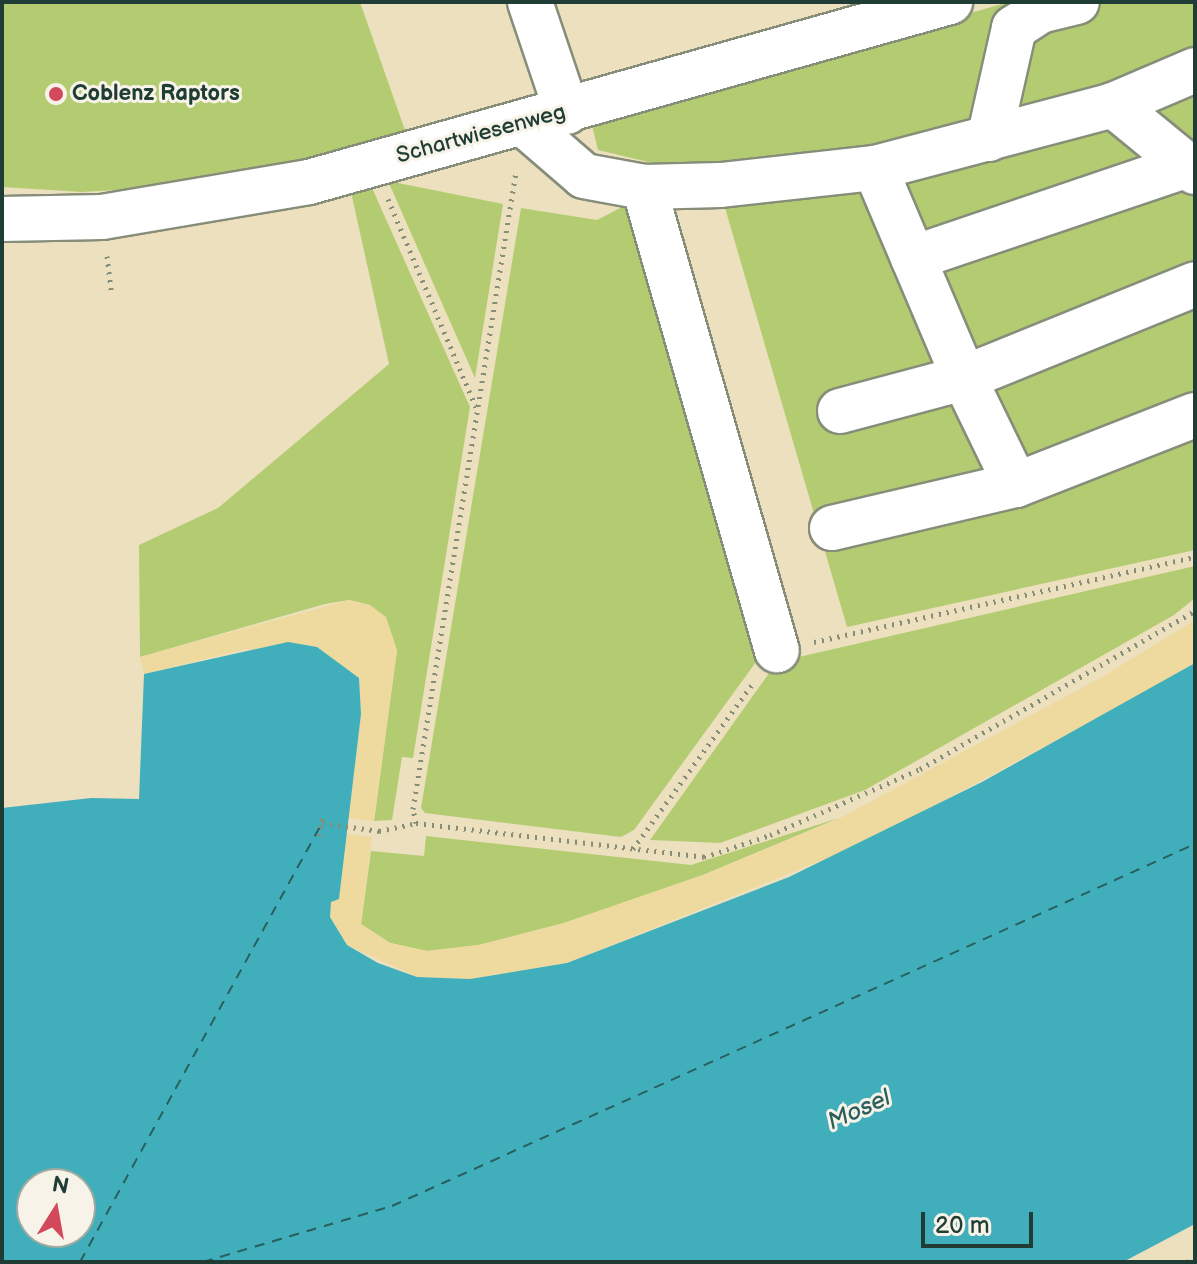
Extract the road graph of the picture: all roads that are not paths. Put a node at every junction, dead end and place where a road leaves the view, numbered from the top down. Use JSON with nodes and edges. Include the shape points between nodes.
{"nodes":[{"id":1,"x":530,"y":2,"type":"edge"},
{"id":2,"x":950,"y":2,"type":"edge"},
{"id":3,"x":1077,"y":2,"type":"edge"},
{"id":4,"x":885,"y":9,"type":"edge"},
{"id":5,"x":1195,"y":70,"type":"edge"},
{"id":6,"x":1113,"y":105,"type":"junction"},
{"id":7,"x":567,"y":112,"type":"junction"},
{"id":8,"x":524,"y":124,"type":"junction"},
{"id":9,"x":989,"y":139,"type":"junction"},
{"id":10,"x":875,"y":168,"type":"junction"},
{"id":11,"x":1191,"y":168,"type":"edge"},
{"id":12,"x":644,"y":187,"type":"junction"},
{"id":13,"x":2,"y":219,"type":"edge"},
{"id":14,"x":913,"y":258,"type":"junction"},
{"id":15,"x":1195,"y":284,"type":"edge"},
{"id":16,"x":964,"y":378,"type":"junction"},
{"id":17,"x":840,"y":411,"type":"dead end"},
{"id":18,"x":1195,"y":415,"type":"edge"},
{"id":19,"x":1016,"y":485,"type":"junction"},
{"id":20,"x":832,"y":528,"type":"dead end"},
{"id":21,"x":777,"y":650,"type":"road end"}],
"edges":[{"from":1,"to":7,"type":"street"},
{"from":2,"to":4,"type":"street","name":"Schartwiesenweg"},
{"from":3,"to":9,"type":"street","via":[[1040,11],[1014,28]]},
{"from":4,"to":7,"type":"street","name":"Schartwiesenweg"},
{"from":5,"to":6,"type":"street"},
{"from":6,"to":9,"type":"street"},
{"from":6,"to":11,"type":"street"},
{"from":7,"to":8,"type":"street","name":"Schartwiesenweg"},
{"from":8,"to":12,"type":"street","via":[[584,176]]},
{"from":8,"to":13,"type":"street","name":"Schartwiesenweg","via":[[309,182],[171,208],[102,217]]},
{"from":9,"to":10,"type":"street"},
{"from":10,"to":12,"type":"street","via":[[721,185]]},
{"from":10,"to":14,"type":"street"},
{"from":11,"to":14,"type":"street"},
{"from":12,"to":21,"type":"street"},
{"from":14,"to":16,"type":"street"},
{"from":15,"to":16,"type":"street"},
{"from":16,"to":17,"type":"street"},
{"from":16,"to":19,"type":"street"},
{"from":18,"to":19,"type":"street"},
{"from":19,"to":20,"type":"street"}]}
